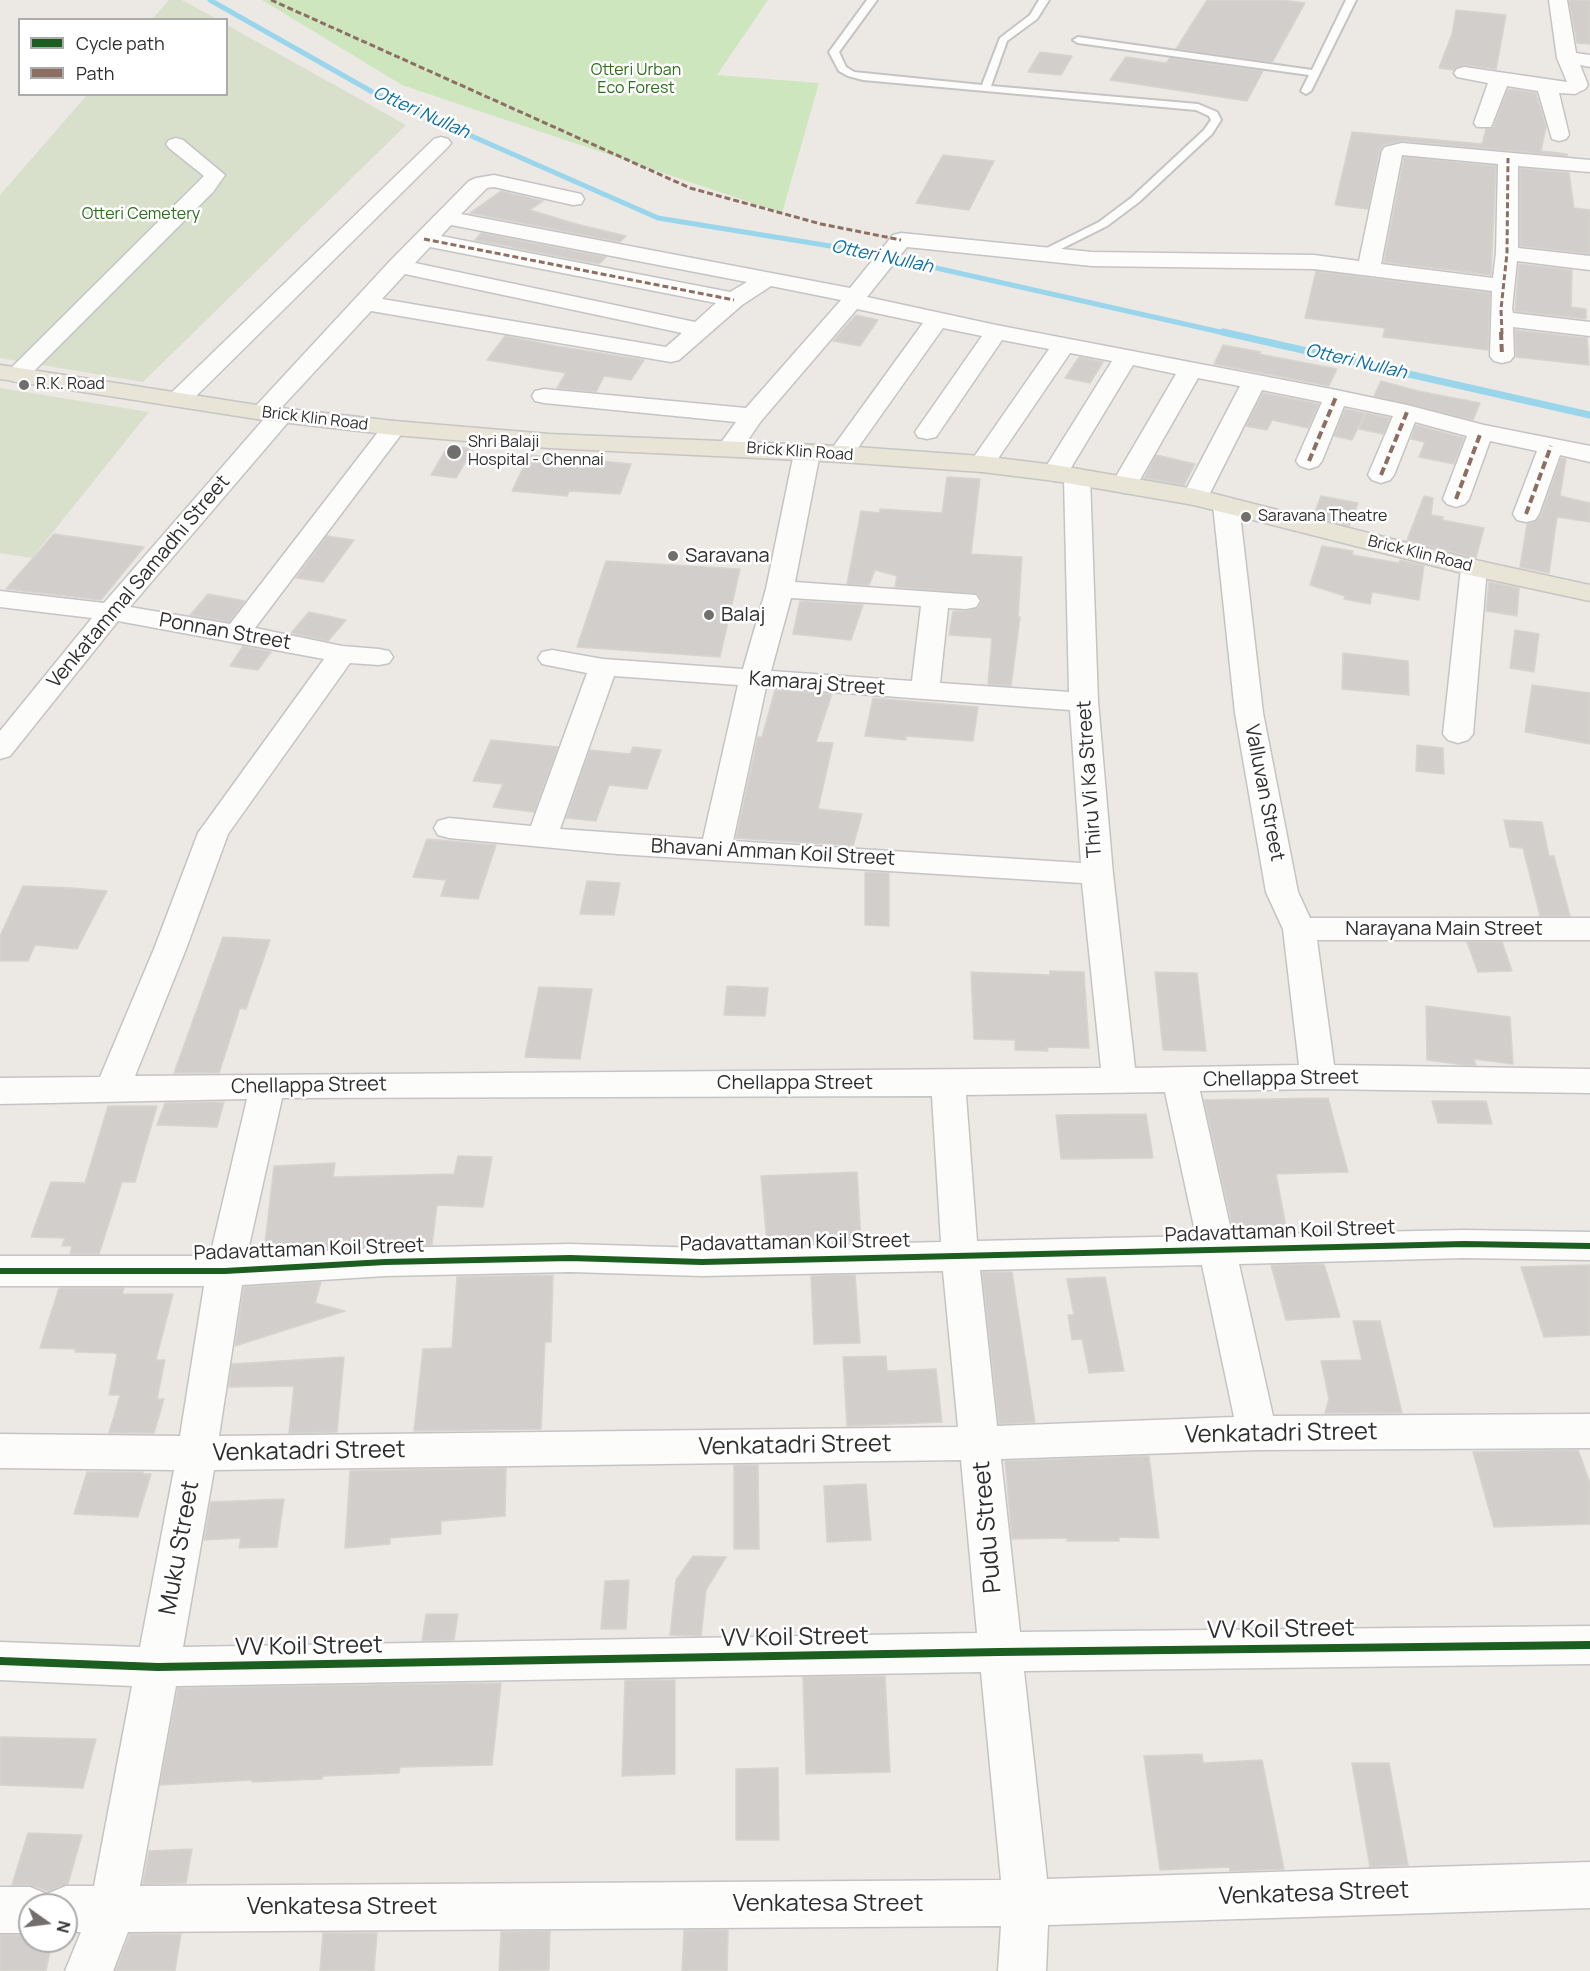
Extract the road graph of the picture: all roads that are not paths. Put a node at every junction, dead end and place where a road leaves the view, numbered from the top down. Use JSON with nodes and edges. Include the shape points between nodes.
{"nodes":[{"id":1,"x":872,"y":0,"type":"edge"},
{"id":2,"x":1044,"y":0,"type":"edge"},
{"id":3,"x":1351,"y":0,"type":"edge"},
{"id":4,"x":1558,"y":0,"type":"edge"},
{"id":5,"x":1078,"y":40,"type":"dead end"},
{"id":6,"x":1567,"y":58,"type":"junction"},
{"id":7,"x":1590,"y":61,"type":"edge"},
{"id":8,"x":1464,"y":73,"type":"dead end"},
{"id":9,"x":1315,"y":74,"type":"junction"},
{"id":10,"x":1499,"y":79,"type":"junction"},
{"id":11,"x":1547,"y":86,"type":"junction"},
{"id":12,"x":986,"y":88,"type":"junction"},
{"id":13,"x":1306,"y":90,"type":"dead end"},
{"id":14,"x":1484,"y":123,"type":"dead end"},
{"id":15,"x":1559,"y":135,"type":"dead end"},
{"id":16,"x":441,"y":143,"type":"dead end"},
{"id":17,"x":176,"y":144,"type":"dead end"},
{"id":18,"x":1508,"y":158,"type":"junction"},
{"id":19,"x":1590,"y":166,"type":"edge"},
{"id":20,"x":572,"y":208,"type":"dead end"},
{"id":21,"x":445,"y":216,"type":"junction"},
{"id":22,"x":628,"y":231,"type":"dead end"},
{"id":23,"x":424,"y":238,"type":"junction"},
{"id":24,"x":675,"y":241,"type":"dead end"},
{"id":25,"x":1507,"y":253,"type":"junction"},
{"id":26,"x":1041,"y":255,"type":"junction"},
{"id":27,"x":1590,"y":263,"type":"edge"},
{"id":28,"x":398,"y":266,"type":"junction"},
{"id":29,"x":1369,"y":269,"type":"junction"},
{"id":30,"x":768,"y":278,"type":"junction"},
{"id":31,"x":1502,"y":286,"type":"junction"},
{"id":32,"x":854,"y":299,"type":"junction"},
{"id":33,"x":734,"y":300,"type":"junction"},
{"id":34,"x":365,"y":303,"type":"junction"},
{"id":35,"x":1502,"y":319,"type":"junction"},
{"id":36,"x":937,"y":320,"type":"junction"},
{"id":37,"x":1590,"y":329,"type":"edge"},
{"id":38,"x":700,"y":330,"type":"junction"},
{"id":39,"x":996,"y":332,"type":"junction"},
{"id":40,"x":1064,"y":345,"type":"junction"},
{"id":41,"x":1502,"y":356,"type":"dead end"},
{"id":42,"x":1126,"y":357,"type":"junction"},
{"id":43,"x":1191,"y":369,"type":"junction"},
{"id":44,"x":8,"y":373,"type":"edge"},
{"id":45,"x":1254,"y":381,"type":"junction"},
{"id":46,"x":544,"y":396,"type":"dead end"},
{"id":47,"x":1336,"y":397,"type":"junction"},
{"id":48,"x":179,"y":399,"type":"junction"},
{"id":49,"x":1407,"y":412,"type":"junction"},
{"id":50,"x":272,"y":415,"type":"junction"},
{"id":51,"x":752,"y":416,"type":"junction"},
{"id":52,"x":394,"y":428,"type":"junction"},
{"id":53,"x":927,"y":432,"type":"dead end"},
{"id":54,"x":1481,"y":432,"type":"junction"},
{"id":55,"x":1551,"y":446,"type":"junction"},
{"id":56,"x":730,"y":448,"type":"junction"},
{"id":57,"x":807,"y":453,"type":"junction"},
{"id":58,"x":841,"y":454,"type":"junction"},
{"id":59,"x":1590,"y":454,"type":"edge"},
{"id":60,"x":1309,"y":461,"type":"dead end"},
{"id":61,"x":982,"y":464,"type":"junction"},
{"id":62,"x":1066,"y":475,"type":"junction"},
{"id":63,"x":1382,"y":475,"type":"dead end"},
{"id":64,"x":1124,"y":485,"type":"junction"},
{"id":65,"x":1195,"y":497,"type":"junction"},
{"id":66,"x":1456,"y":499,"type":"dead end"},
{"id":67,"x":1226,"y":505,"type":"junction"},
{"id":68,"x":1526,"y":514,"type":"dead end"},
{"id":69,"x":1474,"y":568,"type":"junction"},
{"id":70,"x":780,"y":589,"type":"junction"},
{"id":71,"x":1590,"y":593,"type":"edge"},
{"id":72,"x":0,"y":599,"type":"edge"},
{"id":73,"x":936,"y":599,"type":"junction"},
{"id":74,"x":966,"y":600,"type":"dead end"},
{"id":75,"x":111,"y":612,"type":"junction"},
{"id":76,"x":237,"y":633,"type":"junction"},
{"id":77,"x":342,"y":654,"type":"junction"},
{"id":78,"x":379,"y":657,"type":"dead end"},
{"id":79,"x":552,"y":658,"type":"dead end"},
{"id":80,"x":603,"y":668,"type":"junction"},
{"id":81,"x":754,"y":679,"type":"junction"},
{"id":82,"x":924,"y":691,"type":"junction"},
{"id":83,"x":1084,"y":702,"type":"junction"},
{"id":84,"x":1458,"y":734,"type":"dead end"},
{"id":85,"x":0,"y":750,"type":"edge"},
{"id":86,"x":448,"y":828,"type":"dead end"},
{"id":87,"x":542,"y":837,"type":"junction"},
{"id":88,"x":716,"y":848,"type":"junction"},
{"id":89,"x":1097,"y":874,"type":"junction"},
{"id":90,"x":1299,"y":929,"type":"junction"},
{"id":91,"x":1590,"y":929,"type":"edge"},
{"id":92,"x":1318,"y":1077,"type":"junction"},
{"id":93,"x":1119,"y":1080,"type":"junction"},
{"id":94,"x":1180,"y":1080,"type":"junction"},
{"id":95,"x":1590,"y":1081,"type":"edge"},
{"id":96,"x":948,"y":1083,"type":"junction"},
{"id":97,"x":267,"y":1086,"type":"junction"},
{"id":98,"x":112,"y":1089,"type":"junction"},
{"id":99,"x":0,"y":1091,"type":"edge"},
{"id":100,"x":1590,"y":1246,"type":"edge"},
{"id":101,"x":1217,"y":1251,"type":"junction"},
{"id":102,"x":960,"y":1257,"type":"junction"},
{"id":103,"x":0,"y":1271,"type":"edge"},
{"id":104,"x":225,"y":1271,"type":"junction"},
{"id":105,"x":1590,"y":1431,"type":"edge"},
{"id":106,"x":1257,"y":1433,"type":"junction"},
{"id":107,"x":980,"y":1443,"type":"junction"},
{"id":108,"x":0,"y":1451,"type":"edge"},
{"id":109,"x":197,"y":1453,"type":"junction"},
{"id":110,"x":1590,"y":1645,"type":"edge"},
{"id":111,"x":999,"y":1652,"type":"junction"},
{"id":112,"x":0,"y":1661,"type":"edge"},
{"id":113,"x":158,"y":1667,"type":"junction"},
{"id":114,"x":1590,"y":1885,"type":"edge"},
{"id":115,"x":1026,"y":1903,"type":"junction"},
{"id":116,"x":78,"y":1909,"type":"edge"},
{"id":117,"x":113,"y":1909,"type":"junction"},
{"id":118,"x":0,"y":1910,"type":"edge"},
{"id":119,"x":18,"y":1910,"type":"edge"},
{"id":120,"x":89,"y":1971,"type":"edge"},
{"id":121,"x":1022,"y":1971,"type":"edge"}],
"edges":[{"from":1,"to":12,"type":"lane","via":[[834,52],[842,69],[863,77]]},
{"from":2,"to":12,"type":"lane","via":[[1034,17],[1003,40]]},
{"from":3,"to":9,"type":"lane"},
{"from":4,"to":6,"type":"street"},
{"from":5,"to":9,"type":"lane"},
{"from":6,"to":7,"type":"street"},
{"from":6,"to":11,"type":"street","via":[[1578,85],[1568,89]]},
{"from":8,"to":10,"type":"street"},
{"from":9,"to":13,"type":"lane"},
{"from":10,"to":11,"type":"street"},
{"from":10,"to":14,"type":"street"},
{"from":11,"to":15,"type":"street"},
{"from":12,"to":26,"type":"lane","via":[[1198,107],[1216,120],[1135,200],[1103,224]]},
{"from":16,"to":48,"type":"street"},
{"from":17,"to":44,"type":"street","via":[[215,175],[206,188]]},
{"from":18,"to":19,"type":"street"},
{"from":18,"to":25,"type":"street"},
{"from":18,"to":29,"type":"street","via":[[1392,151]]},
{"from":20,"to":21,"type":"street","name":"Venkatammal Samadhi Street","via":[[494,181],[476,185]]},
{"from":21,"to":23,"type":"street","name":"Venkatammal Samadhi Street"},
{"from":21,"to":30,"type":"street"},
{"from":22,"to":24,"type":"street"},
{"from":23,"to":28,"type":"street","name":"Venkatammal Samadhi Street"},
{"from":23,"to":33,"type":"street"},
{"from":25,"to":27,"type":"street"},
{"from":25,"to":31,"type":"street"},
{"from":26,"to":29,"type":"street","via":[[1113,260],[1314,262]]},
{"from":26,"to":32,"type":"street","via":[[902,240]]},
{"from":28,"to":34,"type":"street","name":"Venkatammal Samadhi Street"},
{"from":28,"to":38,"type":"street"},
{"from":29,"to":31,"type":"street"},
{"from":30,"to":32,"type":"street"},
{"from":30,"to":33,"type":"street"},
{"from":31,"to":35,"type":"street"},
{"from":32,"to":36,"type":"street"},
{"from":32,"to":51,"type":"street"},
{"from":33,"to":38,"type":"street"},
{"from":34,"to":38,"type":"street","via":[[672,355]]},
{"from":34,"to":50,"type":"street","name":"Venkatammal Samadhi Street"},
{"from":35,"to":37,"type":"street"},
{"from":35,"to":41,"type":"street"},
{"from":36,"to":39,"type":"street"},
{"from":36,"to":58,"type":"street"},
{"from":39,"to":40,"type":"street"},
{"from":39,"to":53,"type":"street"},
{"from":40,"to":42,"type":"street"},
{"from":40,"to":61,"type":"street"},
{"from":42,"to":43,"type":"street"},
{"from":42,"to":62,"type":"street"},
{"from":43,"to":45,"type":"street"},
{"from":43,"to":64,"type":"street"},
{"from":44,"to":48,"type":"main road","name":"Brick Klin Road"},
{"from":45,"to":47,"type":"street"},
{"from":45,"to":65,"type":"street"},
{"from":46,"to":51,"type":"street"},
{"from":47,"to":49,"type":"street"},
{"from":47,"to":60,"type":"street"},
{"from":48,"to":50,"type":"main road","name":"Brick Klin Road"},
{"from":49,"to":54,"type":"street"},
{"from":49,"to":63,"type":"street"},
{"from":50,"to":52,"type":"main road","name":"Brick Klin Road"},
{"from":50,"to":75,"type":"street","name":"Venkatammal Samadhi Street"},
{"from":51,"to":56,"type":"street"},
{"from":52,"to":56,"type":"main road","name":"Brick Klin Road","via":[[549,441]]},
{"from":52,"to":76,"type":"street"},
{"from":54,"to":55,"type":"street"},
{"from":54,"to":66,"type":"street"},
{"from":55,"to":59,"type":"street"},
{"from":55,"to":68,"type":"street"},
{"from":56,"to":57,"type":"main road","name":"Brick Klin Road"},
{"from":57,"to":58,"type":"main road","name":"Brick Klin Road"},
{"from":57,"to":70,"type":"street"},
{"from":58,"to":61,"type":"main road","name":"Brick Klin Road"},
{"from":61,"to":62,"type":"main road","name":"Brick Klin Road"},
{"from":62,"to":64,"type":"main road","name":"Brick Klin Road"},
{"from":62,"to":83,"type":"street","name":"Thiru Vi Ka Street"},
{"from":64,"to":65,"type":"main road","name":"Brick Klin Road"},
{"from":65,"to":67,"type":"main road","name":"Brick Klin Road"},
{"from":67,"to":69,"type":"main road","name":"Brick Klin Road"},
{"from":67,"to":90,"type":"street","name":"Valluvan Street","via":[[1249,713],[1282,892]]},
{"from":69,"to":71,"type":"main road","name":"Brick Klin Road"},
{"from":69,"to":84,"type":"street"},
{"from":70,"to":73,"type":"street"},
{"from":70,"to":81,"type":"street"},
{"from":72,"to":75,"type":"street","name":"Ponnan Street"},
{"from":73,"to":74,"type":"street"},
{"from":73,"to":82,"type":"street"},
{"from":75,"to":76,"type":"street","name":"Ponnan Street"},
{"from":75,"to":85,"type":"street","name":"Venkatammal Samadhi Street"},
{"from":76,"to":77,"type":"street","name":"Ponnan Street"},
{"from":77,"to":78,"type":"street","name":"Ponnan Street"},
{"from":77,"to":98,"type":"street","via":[[213,833]]},
{"from":79,"to":80,"type":"street","name":"Kamaraj Street"},
{"from":80,"to":81,"type":"street","name":"Kamaraj Street"},
{"from":80,"to":87,"type":"street"},
{"from":81,"to":82,"type":"street","name":"Kamaraj Street"},
{"from":81,"to":88,"type":"street"},
{"from":82,"to":83,"type":"street","name":"Kamaraj Street"},
{"from":83,"to":89,"type":"street","name":"Thiru Vi Ka Street"},
{"from":86,"to":87,"type":"street","name":"Bhavani Amman Koil Street"},
{"from":87,"to":88,"type":"street","name":"Bhavani Amman Koil Street"},
{"from":88,"to":89,"type":"street","name":"Bhavani Amman Koil Street"},
{"from":89,"to":93,"type":"street","name":"Thiru Vi Ka Street"},
{"from":90,"to":91,"type":"street","name":"Narayana Main Street"},
{"from":90,"to":92,"type":"street","name":"Valluvan Street"},
{"from":92,"to":94,"type":"street","name":"Chellappa Street"},
{"from":92,"to":95,"type":"street","name":"Chellappa Street"},
{"from":93,"to":94,"type":"street","name":"Chellappa Street"},
{"from":93,"to":96,"type":"street","name":"Chellappa Street"},
{"from":94,"to":101,"type":"street"},
{"from":96,"to":97,"type":"street","name":"Chellappa Street"},
{"from":96,"to":102,"type":"street","name":"Pudu Street"},
{"from":97,"to":98,"type":"street","name":"Chellappa Street"},
{"from":97,"to":104,"type":"street","name":"Muku Street"},
{"from":98,"to":99,"type":"street","name":"Chellappa Street"},
{"from":100,"to":101,"type":"street","name":"Padavattaman Koil Street","via":[[1464,1244]]},
{"from":101,"to":102,"type":"street","name":"Padavattaman Koil Street"},
{"from":101,"to":106,"type":"street"},
{"from":102,"to":104,"type":"street","name":"Padavattaman Koil Street","via":[[702,1262],[570,1258]]},
{"from":102,"to":107,"type":"street","name":"Pudu Street"},
{"from":103,"to":104,"type":"street","name":"Padavattaman Koil Street"},
{"from":104,"to":109,"type":"street","name":"Muku Street"},
{"from":105,"to":106,"type":"street","name":"Venkatadri Street"},
{"from":106,"to":107,"type":"street","name":"Venkatadri Street"},
{"from":107,"to":109,"type":"street","name":"Venkatadri Street"},
{"from":107,"to":111,"type":"street","name":"Pudu Street"},
{"from":108,"to":109,"type":"street","name":"Venkatadri Street"},
{"from":109,"to":113,"type":"street","name":"Muku Street"},
{"from":110,"to":111,"type":"street","name":"VV Koil Street"},
{"from":111,"to":113,"type":"street","name":"VV Koil Street"},
{"from":111,"to":115,"type":"street","name":"Pudu Street"},
{"from":112,"to":113,"type":"street","name":"VV Koil Street"},
{"from":113,"to":117,"type":"street","name":"Muku Street"},
{"from":114,"to":115,"type":"street","name":"Venkatesa Street"},
{"from":115,"to":117,"type":"street","name":"Venkatesa Street"},
{"from":115,"to":121,"type":"street","name":"Pudu Street"},
{"from":116,"to":117,"type":"street","name":"Venkatesa Street"},
{"from":117,"to":120,"type":"street","name":"Muku Street"},
{"from":118,"to":119,"type":"street"}]}
